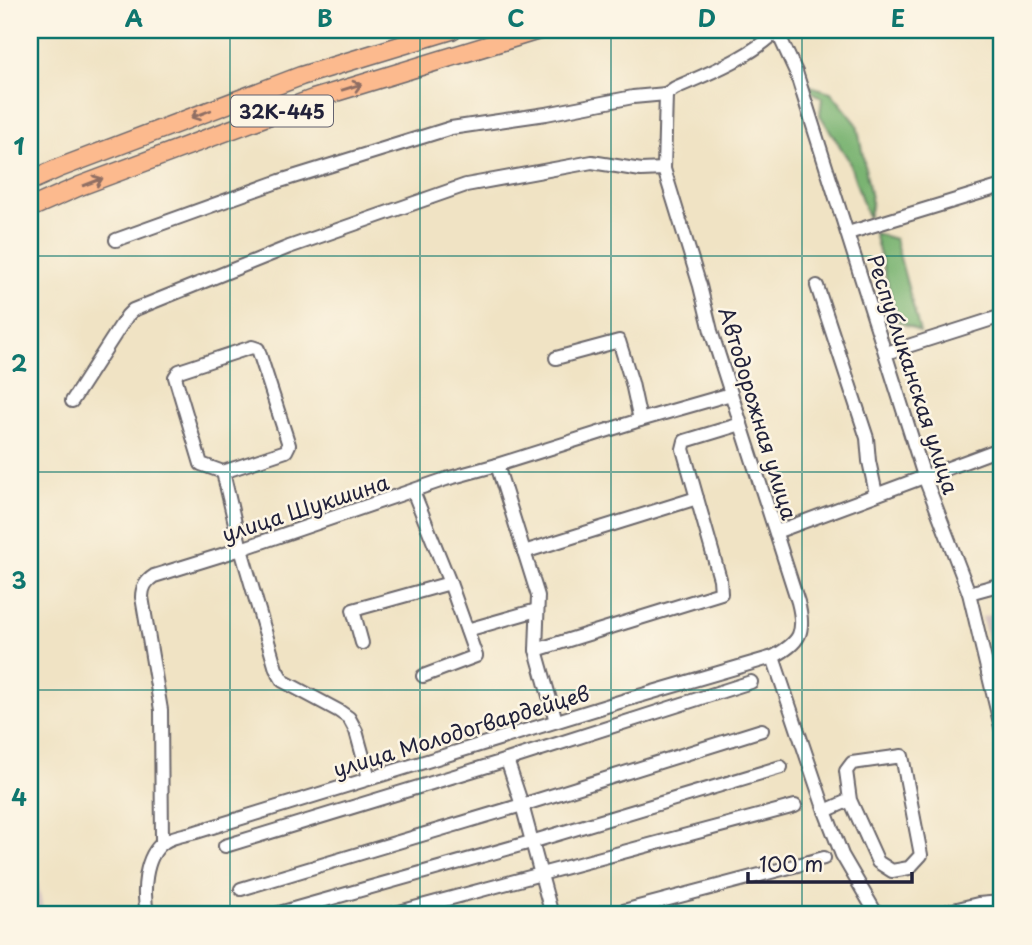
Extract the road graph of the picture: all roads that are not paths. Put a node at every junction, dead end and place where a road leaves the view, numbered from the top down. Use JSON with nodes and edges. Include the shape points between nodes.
{"nodes":[{"id":1,"x":452,"y":30,"type":"edge"},
{"id":2,"x":540,"y":30,"type":"edge"},
{"id":3,"x":778,"y":30,"type":"edge"},
{"id":4,"x":666,"y":94,"type":"junction"},
{"id":5,"x":664,"y":169,"type":"junction"},
{"id":6,"x":30,"y":181,"type":"edge"},
{"id":7,"x":1002,"y":186,"type":"edge"},
{"id":8,"x":30,"y":208,"type":"edge"},
{"id":9,"x":848,"y":233,"type":"junction"},
{"id":10,"x":116,"y":240,"type":"dead end"},
{"id":11,"x":817,"y":286,"type":"dead end"},
{"id":12,"x":1002,"y":316,"type":"edge"},
{"id":13,"x":887,"y":353,"type":"junction"},
{"id":14,"x":556,"y":358,"type":"dead end"},
{"id":15,"x":731,"y":394,"type":"junction"},
{"id":16,"x":72,"y":401,"type":"dead end"},
{"id":17,"x":640,"y":420,"type":"junction"},
{"id":18,"x":741,"y":424,"type":"junction"},
{"id":19,"x":1002,"y":448,"type":"edge"},
{"id":20,"x":496,"y":465,"type":"junction"},
{"id":21,"x":223,"y":472,"type":"junction"},
{"id":22,"x":925,"y":476,"type":"junction"},
{"id":23,"x":413,"y":491,"type":"junction"},
{"id":24,"x":876,"y":494,"type":"junction"},
{"id":25,"x":697,"y":498,"type":"junction"},
{"id":26,"x":776,"y":532,"type":"junction"},
{"id":27,"x":241,"y":549,"type":"junction"},
{"id":28,"x":524,"y":552,"type":"junction"},
{"id":29,"x":450,"y":583,"type":"junction"},
{"id":30,"x":1002,"y":584,"type":"edge"},
{"id":31,"x":969,"y":593,"type":"junction"},
{"id":32,"x":537,"y":610,"type":"junction"},
{"id":33,"x":467,"y":630,"type":"junction"},
{"id":34,"x":362,"y":643,"type":"dead end"},
{"id":35,"x":536,"y":650,"type":"junction"},
{"id":36,"x":773,"y":657,"type":"junction"},
{"id":37,"x":1002,"y":664,"type":"edge"},
{"id":38,"x":988,"y":673,"type":"junction"},
{"id":39,"x":423,"y":676,"type":"dead end"},
{"id":40,"x":751,"y":682,"type":"dead end"},
{"id":41,"x":556,"y":721,"type":"junction"},
{"id":42,"x":1001,"y":723,"type":"edge"},
{"id":43,"x":762,"y":730,"type":"dead end"},
{"id":44,"x":507,"y":761,"type":"junction"},
{"id":45,"x":781,"y":768,"type":"dead end"},
{"id":46,"x":369,"y":778,"type":"junction"},
{"id":47,"x":850,"y":800,"type":"junction"},
{"id":48,"x":522,"y":805,"type":"junction"},
{"id":49,"x":795,"y":806,"type":"dead end"},
{"id":50,"x":825,"y":811,"type":"junction"},
{"id":51,"x":531,"y":842,"type":"junction"},
{"id":52,"x":162,"y":843,"type":"junction"},
{"id":53,"x":225,"y":846,"type":"dead end"},
{"id":54,"x":824,"y":858,"type":"dead end"},
{"id":55,"x":540,"y":874,"type":"junction"},
{"id":56,"x":241,"y":889,"type":"dead end"},
{"id":57,"x":998,"y":907,"type":"edge"},
{"id":58,"x":148,"y":915,"type":"edge"},
{"id":59,"x":272,"y":915,"type":"edge"},
{"id":60,"x":388,"y":915,"type":"edge"},
{"id":61,"x":552,"y":915,"type":"edge"},
{"id":62,"x":608,"y":915,"type":"edge"},
{"id":63,"x":877,"y":915,"type":"edge"},
{"id":64,"x":933,"y":915,"type":"edge"}],
"edges":[{"from":1,"to":6,"type":"highway","number":"32К-445","one_way":true,"via":[[301,76]]},
{"from":8,"to":2,"type":"highway","number":"32К-445","one_way":true,"via":[[313,99]]},
{"from":3,"to":4,"type":"street","via":[[743,57]]},
{"from":3,"to":9,"type":"street","name":"Республиканская улица"},
{"from":4,"to":5,"type":"street","name":"Автодорожная улица"},
{"from":4,"to":10,"type":"street","via":[[452,128],[290,178]]},
{"from":5,"to":15,"type":"street","name":"Автодорожная улица"},
{"from":5,"to":16,"type":"street","via":[[592,162],[466,186],[289,247],[133,310]]},
{"from":7,"to":9,"type":"street"},
{"from":9,"to":13,"type":"street","name":"Республиканская улица"},
{"from":11,"to":24,"type":"street","via":[[867,438]]},
{"from":12,"to":13,"type":"street"},
{"from":13,"to":22,"type":"street","name":"Республиканская улица"},
{"from":14,"to":17,"type":"street","via":[[619,341]]},
{"from":15,"to":17,"type":"street","name":"улица Шукшина"},
{"from":15,"to":18,"type":"street","name":"Автодорожная улица"},
{"from":17,"to":20,"type":"street","name":"улица Шукшина"},
{"from":18,"to":25,"type":"street","via":[[685,441],[683,449]]},
{"from":18,"to":26,"type":"street","name":"Автодорожная улица"},
{"from":19,"to":22,"type":"street"},
{"from":20,"to":23,"type":"street","name":"улица Шукшина"},
{"from":20,"to":28,"type":"street"},
{"from":21,"to":21,"type":"street","via":[[286,451],[289,445],[258,349],[252,347],[179,371],[175,377],[201,464]]},
{"from":21,"to":27,"type":"street"},
{"from":22,"to":24,"type":"street"},
{"from":22,"to":31,"type":"street","name":"Республиканская улица"},
{"from":23,"to":27,"type":"street","name":"улица Шукшина"},
{"from":23,"to":29,"type":"street"},
{"from":24,"to":26,"type":"street"},
{"from":25,"to":28,"type":"street"},
{"from":25,"to":35,"type":"street","via":[[721,593]]},
{"from":26,"to":36,"type":"street","name":"Автодорожная улица","via":[[802,626],[795,642]]},
{"from":27,"to":46,"type":"street","via":[[276,669],[283,681],[349,718]]},
{"from":27,"to":52,"type":"street","name":"улица Шукшина","via":[[154,576],[142,588],[161,710]]},
{"from":28,"to":32,"type":"street","via":[[538,596]]},
{"from":29,"to":33,"type":"street"},
{"from":29,"to":34,"type":"street","via":[[353,610]]},
{"from":30,"to":31,"type":"street"},
{"from":31,"to":38,"type":"street","name":"Республиканская улица"},
{"from":32,"to":33,"type":"street"},
{"from":32,"to":35,"type":"street"},
{"from":33,"to":39,"type":"street","via":[[476,656]]},
{"from":35,"to":41,"type":"street"},
{"from":36,"to":41,"type":"street","name":"улица Молодогвардейцев"},
{"from":36,"to":50,"type":"street"},
{"from":37,"to":38,"type":"street"},
{"from":38,"to":42,"type":"street","name":"Республиканская улица"},
{"from":40,"to":44,"type":"street"},
{"from":41,"to":46,"type":"street","name":"улица Молодогвардейцев"},
{"from":43,"to":48,"type":"street"},
{"from":44,"to":48,"type":"street"},
{"from":44,"to":53,"type":"street"},
{"from":45,"to":51,"type":"street"},
{"from":46,"to":52,"type":"street","name":"улица Молодогвардейцев"},
{"from":47,"to":47,"type":"street","via":[[878,862],[892,871],[909,867],[921,855],[902,755],[852,763],[846,771]]},
{"from":47,"to":50,"type":"street"},
{"from":48,"to":51,"type":"street"},
{"from":48,"to":56,"type":"street"},
{"from":49,"to":55,"type":"street"},
{"from":50,"to":63,"type":"street","via":[[842,855]]},
{"from":51,"to":55,"type":"street"},
{"from":51,"to":59,"type":"street"},
{"from":52,"to":58,"type":"street","via":[[144,886]]},
{"from":54,"to":62,"type":"street"},
{"from":55,"to":60,"type":"street"},
{"from":55,"to":61,"type":"street"},
{"from":57,"to":64,"type":"street","via":[[978,904]]}]}
